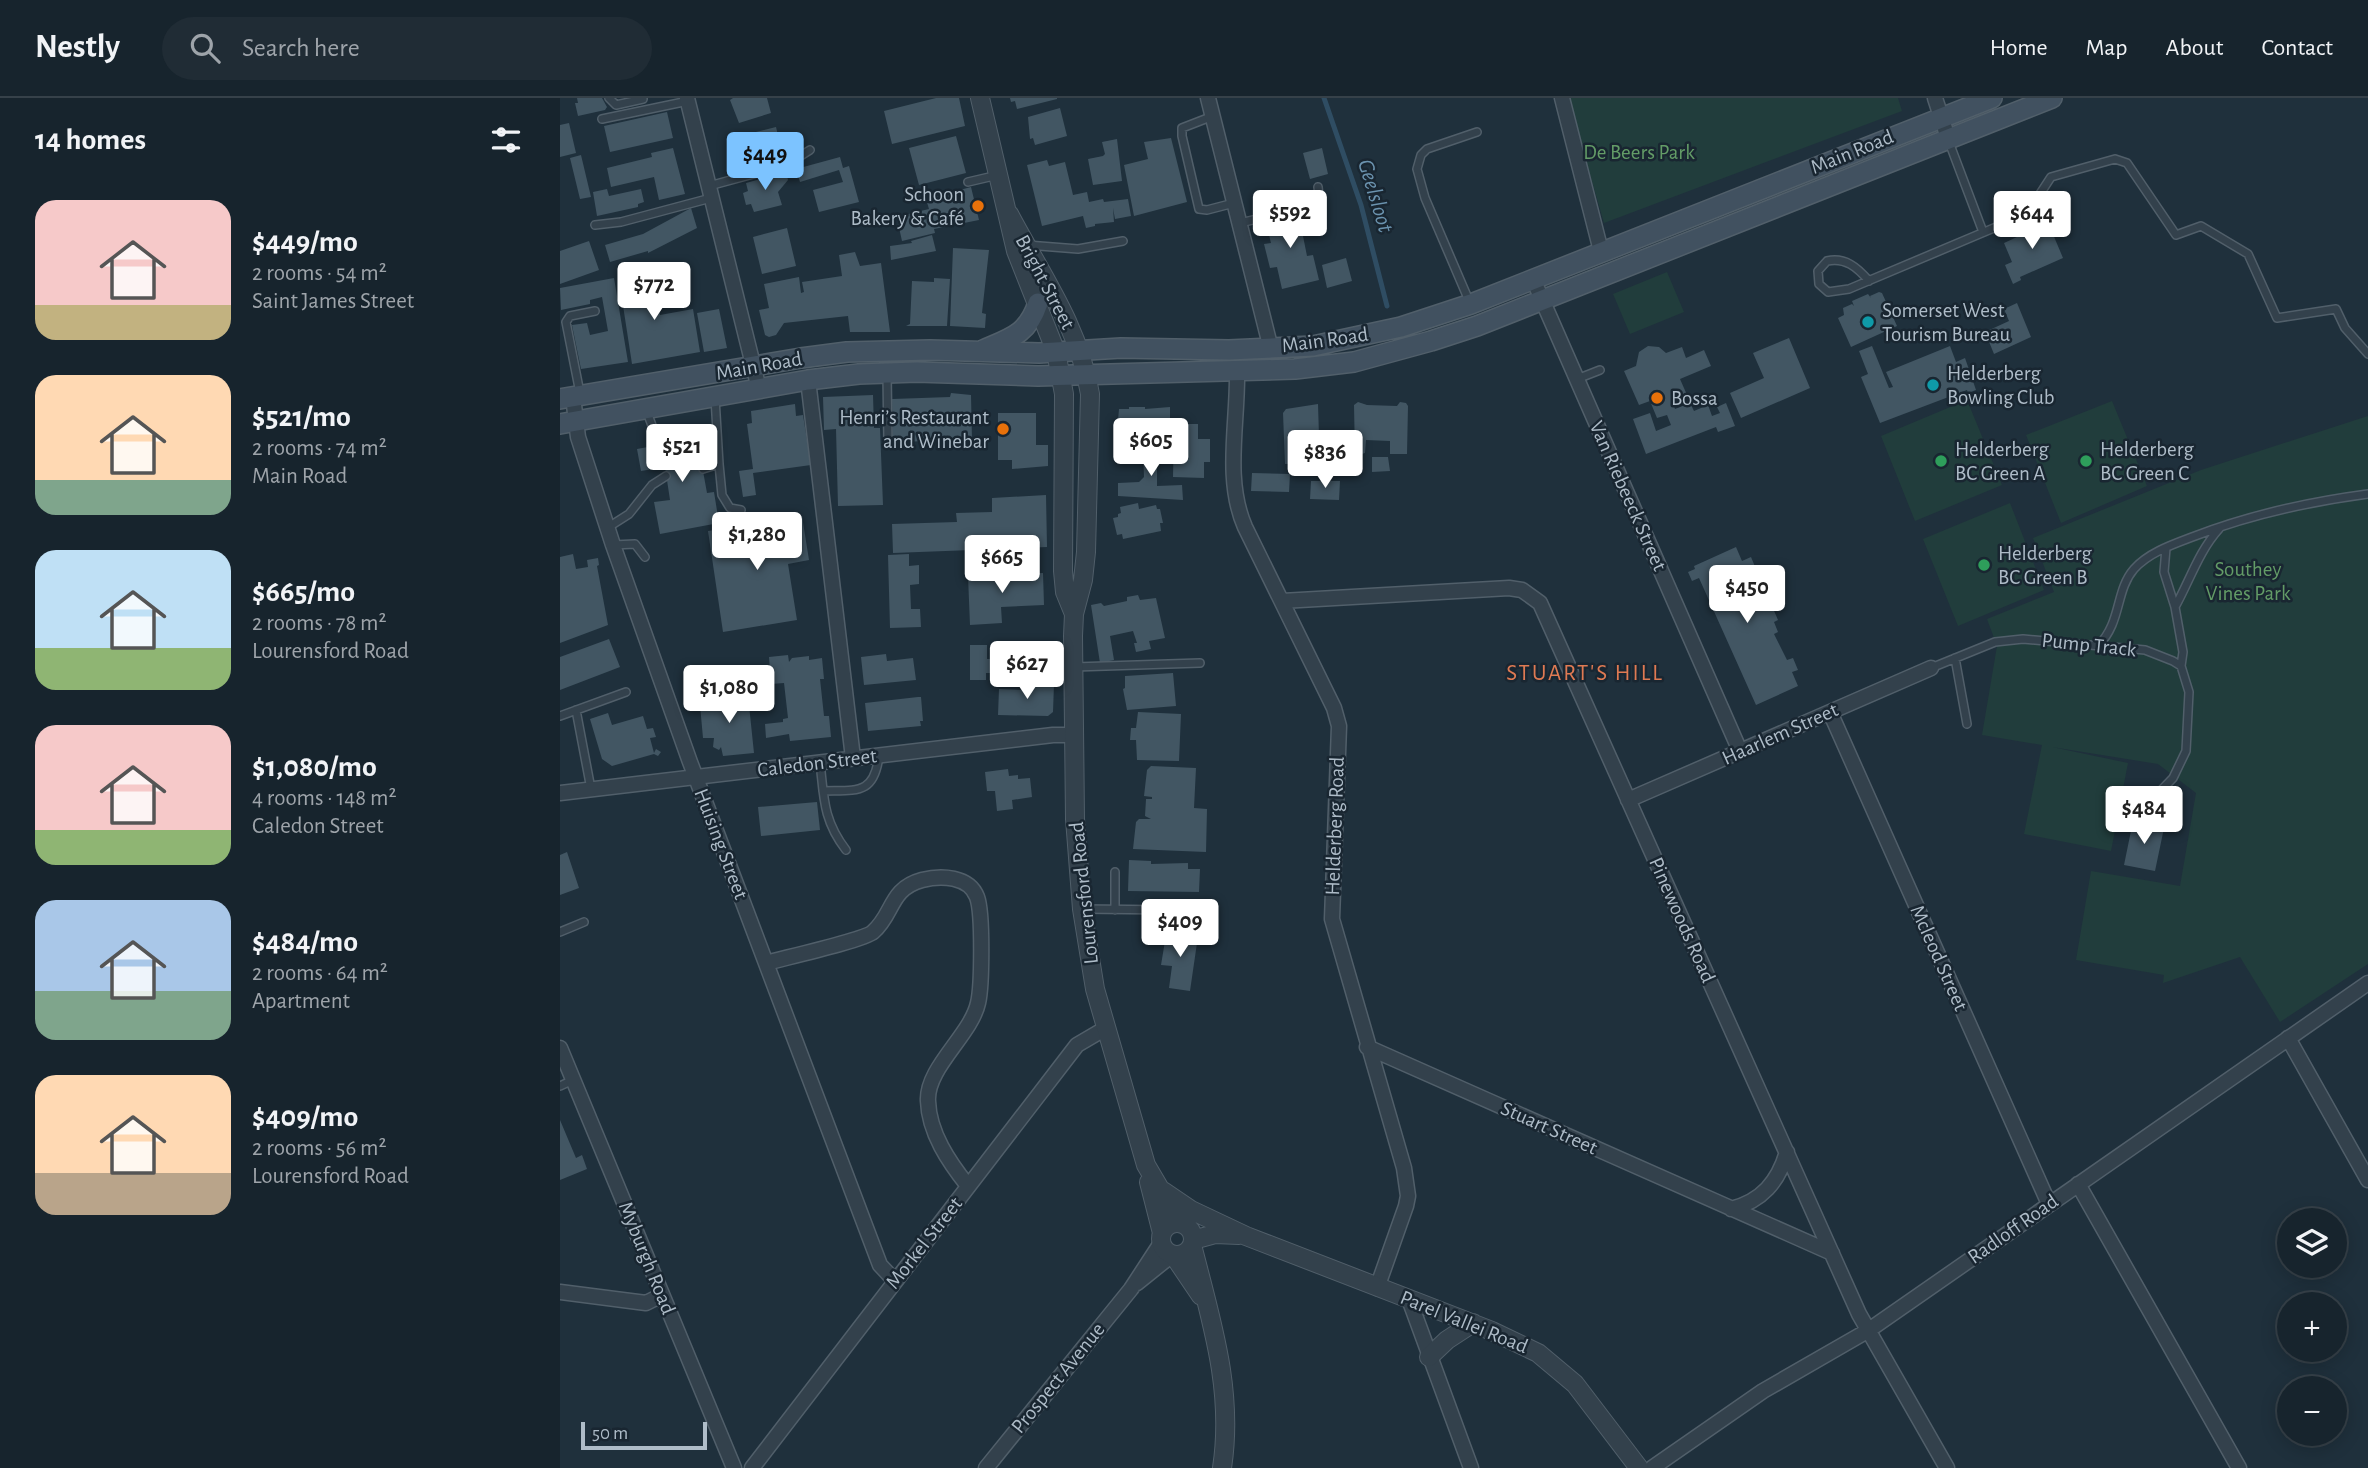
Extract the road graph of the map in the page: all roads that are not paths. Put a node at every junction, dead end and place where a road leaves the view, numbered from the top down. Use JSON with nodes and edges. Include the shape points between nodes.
{"nodes":[{"id":1,"x":609,"y":98,"type":"edge"},
{"id":2,"x":980,"y":98,"type":"edge"},
{"id":3,"x":1208,"y":98,"type":"edge"},
{"id":4,"x":1562,"y":98,"type":"edge"},
{"id":5,"x":1936,"y":98,"type":"edge"},
{"id":6,"x":1992,"y":98,"type":"edge"},
{"id":7,"x":2052,"y":98,"type":"edge"},
{"id":8,"x":643,"y":99,"type":"edge"},
{"id":9,"x":687,"y":99,"type":"edge"},
{"id":10,"x":1213,"y":116,"type":"junction"},
{"id":11,"x":1941,"y":118,"type":"junction"},
{"id":12,"x":601,"y":120,"type":"dead end"},
{"id":13,"x":1477,"y":132,"type":"dead end"},
{"id":14,"x":1948,"y":138,"type":"junction"},
{"id":15,"x":810,"y":150,"type":"dead end"},
{"id":16,"x":999,"y":175,"type":"junction"},
{"id":17,"x":968,"y":182,"type":"dead end"},
{"id":18,"x":1318,"y":187,"type":"dead end"},
{"id":19,"x":710,"y":192,"type":"junction"},
{"id":20,"x":1235,"y":203,"type":"junction"},
{"id":21,"x":1009,"y":214,"type":"junction"},
{"id":22,"x":1240,"y":223,"type":"junction"},
{"id":23,"x":595,"y":225,"type":"dead end"},
{"id":24,"x":1983,"y":232,"type":"junction"},
{"id":25,"x":1123,"y":241,"type":"dead end"},
{"id":26,"x":1026,"y":245,"type":"junction"},
{"id":27,"x":1601,"y":251,"type":"junction"},
{"id":28,"x":1533,"y":279,"type":"junction"},
{"id":29,"x":1869,"y":281,"type":"junction"},
{"id":30,"x":1543,"y":300,"type":"junction"},
{"id":31,"x":1038,"y":303,"type":"junction"},
{"id":32,"x":1471,"y":304,"type":"junction"},
{"id":33,"x":596,"y":311,"type":"dead end"},
{"id":34,"x":1271,"y":349,"type":"junction"},
{"id":35,"x":1080,"y":351,"type":"junction"},
{"id":36,"x":1055,"y":352,"type":"junction"},
{"id":37,"x":976,"y":353,"type":"junction"},
{"id":38,"x":2368,"y":354,"type":"edge"},
{"id":39,"x":754,"y":366,"type":"junction"},
{"id":40,"x":1600,"y":370,"type":"dead end"},
{"id":41,"x":1237,"y":372,"type":"junction"},
{"id":42,"x":887,"y":373,"type":"junction"},
{"id":43,"x":1087,"y":374,"type":"junction"},
{"id":44,"x":1061,"y":375,"type":"junction"},
{"id":45,"x":1577,"y":379,"type":"junction"},
{"id":46,"x":808,"y":380,"type":"junction"},
{"id":47,"x":759,"y":389,"type":"junction"},
{"id":48,"x":571,"y":397,"type":"edge"},
{"id":49,"x":715,"y":397,"type":"junction"},
{"id":50,"x":646,"y":409,"type":"junction"},
{"id":51,"x":568,"y":422,"type":"edge"},
{"id":52,"x":888,"y":443,"type":"dead end"},
{"id":53,"x":660,"y":445,"type":"dead end"},
{"id":54,"x":719,"y":464,"type":"junction"},
{"id":55,"x":703,"y":469,"type":"dead end"},
{"id":56,"x":666,"y":476,"type":"dead end"},
{"id":57,"x":2368,"y":494,"type":"edge"},
{"id":58,"x":741,"y":510,"type":"dead end"},
{"id":59,"x":2222,"y":526,"type":"junction"},
{"id":60,"x":607,"y":528,"type":"junction"},
{"id":61,"x":613,"y":545,"type":"junction"},
{"id":62,"x":2166,"y":548,"type":"junction"},
{"id":63,"x":645,"y":557,"type":"dead end"},
{"id":64,"x":1282,"y":601,"type":"junction"},
{"id":65,"x":2175,"y":607,"type":"junction"},
{"id":66,"x":1074,"y":614,"type":"junction"},
{"id":67,"x":2098,"y":646,"type":"junction"},
{"id":68,"x":1955,"y":658,"type":"junction"},
{"id":69,"x":1200,"y":663,"type":"dead end"},
{"id":70,"x":2181,"y":666,"type":"junction"},
{"id":71,"x":1073,"y":667,"type":"junction"},
{"id":72,"x":1931,"y":668,"type":"joint"},
{"id":73,"x":626,"y":692,"type":"dead end"},
{"id":74,"x":576,"y":710,"type":"junction"},
{"id":75,"x":1830,"y":712,"type":"junction"},
{"id":76,"x":560,"y":716,"type":"edge"},
{"id":77,"x":1967,"y":724,"type":"dead end"},
{"id":78,"x":1073,"y":735,"type":"junction"},
{"id":79,"x":1740,"y":751,"type":"junction"},
{"id":80,"x":879,"y":755,"type":"junction"},
{"id":81,"x":853,"y":758,"type":"junction"},
{"id":82,"x":820,"y":762,"type":"junction"},
{"id":83,"x":696,"y":777,"type":"junction"},
{"id":84,"x":591,"y":789,"type":"junction"},
{"id":85,"x":823,"y":791,"type":"junction"},
{"id":86,"x":560,"y":793,"type":"edge"},
{"id":87,"x":1628,"y":800,"type":"junction"},
{"id":88,"x":2148,"y":804,"type":"dead end"},
{"id":89,"x":846,"y":850,"type":"dead end"},
{"id":90,"x":1115,"y":872,"type":"dead end"},
{"id":91,"x":1082,"y":909,"type":"junction"},
{"id":92,"x":1115,"y":910,"type":"junction"},
{"id":93,"x":1175,"y":910,"type":"dead end"},
{"id":94,"x":584,"y":922,"type":"dead end"},
{"id":95,"x":560,"y":933,"type":"edge"},
{"id":96,"x":766,"y":963,"type":"junction"},
{"id":97,"x":2368,"y":983,"type":"edge"},
{"id":98,"x":1106,"y":1028,"type":"junction"},
{"id":99,"x":2288,"y":1038,"type":"junction"},
{"id":100,"x":1367,"y":1047,"type":"junction"},
{"id":101,"x":560,"y":1048,"type":"edge"},
{"id":102,"x":567,"y":1083,"type":"edge"},
{"id":103,"x":1787,"y":1152,"type":"junction"},
{"id":104,"x":1146,"y":1165,"type":"junction"},
{"id":105,"x":2368,"y":1180,"type":"edge"},
{"id":106,"x":1156,"y":1184,"type":"junction"},
{"id":107,"x":2078,"y":1184,"type":"junction"},
{"id":108,"x":968,"y":1186,"type":"junction"},
{"id":109,"x":2049,"y":1204,"type":"junction"},
{"id":110,"x":1731,"y":1209,"type":"junction"},
{"id":111,"x":1216,"y":1221,"type":"junction"},
{"id":112,"x":1187,"y":1234,"type":"junction"},
{"id":113,"x":1246,"y":1236,"type":"junction"},
{"id":114,"x":1167,"y":1247,"type":"junction"},
{"id":115,"x":1832,"y":1253,"type":"junction"},
{"id":116,"x":895,"y":1281,"type":"junction"},
{"id":117,"x":1377,"y":1288,"type":"junction"},
{"id":118,"x":560,"y":1292,"type":"edge"},
{"id":119,"x":662,"y":1295,"type":"junction"},
{"id":120,"x":1409,"y":1299,"type":"junction"},
{"id":121,"x":1205,"y":1302,"type":"junction"},
{"id":122,"x":1473,"y":1323,"type":"junction"},
{"id":123,"x":1869,"y":1330,"type":"junction"},
{"id":124,"x":1429,"y":1357,"type":"junction"},
{"id":125,"x":734,"y":1468,"type":"edge"},
{"id":126,"x":752,"y":1468,"type":"edge"},
{"id":127,"x":986,"y":1468,"type":"edge"},
{"id":128,"x":1222,"y":1468,"type":"edge"},
{"id":129,"x":1471,"y":1468,"type":"edge"},
{"id":130,"x":1639,"y":1468,"type":"edge"},
{"id":131,"x":1653,"y":1468,"type":"edge"},
{"id":132,"x":1947,"y":1468,"type":"edge"},
{"id":133,"x":2239,"y":1468,"type":"edge"}],
"edges":[{"from":1,"to":8,"type":"lane","via":[[616,105]]},
{"from":2,"to":16,"type":"street","name":"Bright Street"},
{"from":3,"to":10,"type":"street"},
{"from":4,"to":27,"type":"street"},
{"from":5,"to":11,"type":"street"},
{"from":6,"to":11,"type":"main road","name":"Main Road"},
{"from":7,"to":14,"type":"main road","name":"Main Road"},
{"from":9,"to":12,"type":"lane"},
{"from":9,"to":19,"type":"street"},
{"from":10,"to":20,"type":"street"},
{"from":10,"to":20,"type":"lane","via":[[1182,128],[1199,209]]},
{"from":11,"to":14,"type":"street"},
{"from":11,"to":27,"type":"main road","name":"Main Road"},
{"from":13,"to":32,"type":"lane","via":[[1427,149],[1417,169]]},
{"from":14,"to":24,"type":"lane"},
{"from":14,"to":30,"type":"main road","name":"Main Road"},
{"from":15,"to":19,"type":"lane","via":[[786,166]]},
{"from":16,"to":17,"type":"lane"},
{"from":16,"to":21,"type":"street","name":"Bright Street"},
{"from":18,"to":22,"type":"lane","via":[[1320,204]]},
{"from":19,"to":23,"type":"lane","via":[[621,222]]},
{"from":19,"to":39,"type":"street"},
{"from":20,"to":22,"type":"street"},
{"from":21,"to":26,"type":"street","name":"Bright Street"},
{"from":21,"to":31,"type":"street","name":"Bright Street","via":[[1016,251]]},
{"from":22,"to":34,"type":"street"},
{"from":24,"to":29,"type":"lane"},
{"from":24,"to":38,"type":"lane","via":[[2027,214],[2051,177],[2115,159],[2127,163],[2176,235],[2201,226],[2248,254],[2277,318],[2336,309],[2345,328]]},
{"from":25,"to":26,"type":"lane","via":[[1078,249]]},
{"from":26,"to":35,"type":"street","name":"Bright Street","via":[[1056,295]]},
{"from":27,"to":28,"type":"main road","name":"Main Road"},
{"from":28,"to":30,"type":"street","name":"Van Riebeeck Street"},
{"from":28,"to":32,"type":"main road","name":"Main Road"},
{"from":29,"to":29,"type":"lane","via":[[1828,292],[1819,284],[1818,271],[1827,261],[1839,260]]},
{"from":30,"to":41,"type":"main road","name":"Main Road","via":[[1432,341],[1354,362]]},
{"from":30,"to":45,"type":"street","name":"Van Riebeeck Street"},
{"from":31,"to":36,"type":"street","name":"Bright Street"},
{"from":31,"to":37,"type":"main road","via":[[1027,327]]},
{"from":32,"to":34,"type":"main road","name":"Main Road","via":[[1350,340]]},
{"from":33,"to":48,"type":"lane","via":[[570,316],[566,322]]},
{"from":34,"to":35,"type":"main road","name":"Main Road"},
{"from":35,"to":36,"type":"main road","name":"Main Road"},
{"from":35,"to":43,"type":"street","name":"Bright Street"},
{"from":36,"to":37,"type":"main road","name":"Main Road"},
{"from":36,"to":44,"type":"street","name":"Bright Street"},
{"from":37,"to":39,"type":"main road","name":"Main Road","via":[[847,352]]},
{"from":39,"to":47,"type":"street"},
{"from":39,"to":48,"type":"main road","name":"Main Road"},
{"from":40,"to":45,"type":"lane"},
{"from":41,"to":43,"type":"main road","name":"Main Road"},
{"from":41,"to":64,"type":"street","name":"Helderberg Road","via":[[1236,502]]},
{"from":42,"to":44,"type":"main road","name":"Main Road"},
{"from":42,"to":46,"type":"main road","name":"Main Road"},
{"from":42,"to":52,"type":"lane"},
{"from":43,"to":44,"type":"main road","name":"Main Road"},
{"from":43,"to":66,"type":"street","name":"Lourensford Road","via":[[1086,552]]},
{"from":44,"to":66,"type":"street","name":"Lourensford Road","via":[[1063,571]]},
{"from":45,"to":79,"type":"street","name":"Van Riebeeck Street"},
{"from":46,"to":47,"type":"main road","name":"Main Road"},
{"from":46,"to":81,"type":"street"},
{"from":47,"to":49,"type":"main road","name":"Main Road"},
{"from":48,"to":51,"type":"street","name":"Huising Street"},
{"from":49,"to":50,"type":"main road","name":"Main Road"},
{"from":49,"to":54,"type":"lane"},
{"from":50,"to":51,"type":"main road","name":"Main Road"},
{"from":50,"to":53,"type":"lane"},
{"from":51,"to":60,"type":"street","name":"Huising Street"},
{"from":54,"to":55,"type":"lane"},
{"from":54,"to":58,"type":"lane","via":[[724,502]]},
{"from":56,"to":60,"type":"lane","via":[[652,485],[629,514]]},
{"from":57,"to":59,"type":"lane","via":[[2264,512]]},
{"from":59,"to":62,"type":"lane"},
{"from":59,"to":65,"type":"lane","via":[[2204,546]]},
{"from":60,"to":61,"type":"street","name":"Huising Street"},
{"from":61,"to":63,"type":"lane","via":[[635,544]]},
{"from":61,"to":83,"type":"street","name":"Huising Street"},
{"from":62,"to":65,"type":"lane","via":[[2164,572]]},
{"from":62,"to":67,"type":"lane","via":[[2133,571],[2110,634]]},
{"from":64,"to":87,"type":"street","name":"Pinewoods Road","via":[[1509,588],[1529,593],[1540,603]]},
{"from":64,"to":100,"type":"street","name":"Helderberg Road","via":[[1338,718],[1332,919]]},
{"from":65,"to":70,"type":"lane"},
{"from":66,"to":71,"type":"street","name":"Lourensford Road"},
{"from":67,"to":68,"type":"lane","name":"Pump Track","via":[[2023,639],[1995,642]]},
{"from":67,"to":70,"type":"lane","name":"Pump Track","via":[[2145,650]]},
{"from":68,"to":72,"type":"lane","name":"Pump Track"},
{"from":68,"to":77,"type":"lane"},
{"from":69,"to":71,"type":"lane"},
{"from":70,"to":88,"type":"lane","via":[[2189,692],[2186,751],[2174,778]]},
{"from":71,"to":78,"type":"street","name":"Lourensford Road"},
{"from":72,"to":75,"type":"street","name":"Haarlem Street"},
{"from":73,"to":74,"type":"lane"},
{"from":74,"to":76,"type":"lane"},
{"from":74,"to":84,"type":"lane"},
{"from":75,"to":79,"type":"street","name":"Haarlem Street"},
{"from":75,"to":109,"type":"street","name":"Mcleod Street"},
{"from":78,"to":80,"type":"street","name":"Caledon Street"},
{"from":78,"to":91,"type":"street","name":"Lourensford Road"},
{"from":79,"to":87,"type":"street","name":"Haarlem Street"},
{"from":80,"to":81,"type":"street","name":"Caledon Street"},
{"from":80,"to":85,"type":"lane","via":[[877,774],[868,786]]},
{"from":81,"to":82,"type":"street","name":"Caledon Street"},
{"from":82,"to":83,"type":"street","name":"Caledon Street"},
{"from":82,"to":85,"type":"lane"},
{"from":83,"to":84,"type":"street","name":"Caledon Street"},
{"from":83,"to":96,"type":"street","name":"Huising Street"},
{"from":84,"to":86,"type":"street","name":"Caledon Street"},
{"from":85,"to":89,"type":"lane","via":[[825,814]]},
{"from":87,"to":103,"type":"street","name":"Pinewoods Road"},
{"from":90,"to":92,"type":"lane"},
{"from":91,"to":92,"type":"lane"},
{"from":91,"to":98,"type":"street","name":"Lourensford Road"},
{"from":92,"to":93,"type":"lane"},
{"from":94,"to":95,"type":"lane"},
{"from":96,"to":108,"type":"street","via":[[872,934],[898,892],[920,880],[945,876],[965,883],[977,897],[982,959],[978,1005],[932,1080],[927,1100],[946,1157]]},
{"from":96,"to":116,"type":"street","name":"Huising Street","via":[[880,1265]]},
{"from":97,"to":99,"type":"street","name":"Radloff Road"},
{"from":98,"to":104,"type":"street","name":"Lourensford Road"},
{"from":98,"to":108,"type":"street","name":"Morkel Street","via":[[1077,1045]]},
{"from":99,"to":105,"type":"street"},
{"from":99,"to":107,"type":"street","name":"Radloff Road"},
{"from":100,"to":110,"type":"street","name":"Stuart Street"},
{"from":100,"to":117,"type":"street","name":"Helderberg Road","via":[[1404,1168],[1408,1196]]},
{"from":101,"to":102,"type":"street","name":"Myburgh Road"},
{"from":102,"to":119,"type":"street","name":"Myburgh Road"},
{"from":103,"to":110,"type":"street","via":[[1780,1173],[1767,1190]]},
{"from":103,"to":115,"type":"street","name":"Pinewoods Road"},
{"from":104,"to":106,"type":"street","name":"Lourensford Road"},
{"from":104,"to":114,"type":"street","name":"Lourensford Road","via":[[1153,1208]]},
{"from":106,"to":111,"type":"street","name":"Parel Vallei Road","via":[[1172,1199]]},
{"from":106,"to":112,"type":"street","name":"Lourensford Road"},
{"from":107,"to":109,"type":"street","name":"Radloff Road"},
{"from":107,"to":133,"type":"street"},
{"from":108,"to":116,"type":"street","name":"Morkel Street"},
{"from":109,"to":123,"type":"street","name":"Radloff Road"},
{"from":110,"to":115,"type":"street","name":"Stuart Street"},
{"from":111,"to":112,"type":"street"},
{"from":111,"to":113,"type":"street","name":"Parel Vallei Road"},
{"from":112,"to":113,"type":"street","name":"Parel Vallei Road"},
{"from":112,"to":114,"type":"street","via":[[1185,1253]]},
{"from":112,"to":114,"type":"street","via":[[1169,1225]]},
{"from":112,"to":121,"type":"street","name":"Lourensford Road"},
{"from":113,"to":117,"type":"street","name":"Parel Vallei Road"},
{"from":114,"to":121,"type":"street","name":"Lourensford Road"},
{"from":114,"to":127,"type":"street","name":"Prospect Avenue"},
{"from":115,"to":123,"type":"street","name":"Pinewoods Road"},
{"from":116,"to":126,"type":"street","name":"Morkel Street"},
{"from":117,"to":120,"type":"street","name":"Parel Vallei Road"},
{"from":118,"to":119,"type":"street","via":[[646,1303]]},
{"from":119,"to":125,"type":"street","name":"Myburgh Road"},
{"from":120,"to":122,"type":"street","name":"Parel Vallei Road"},
{"from":120,"to":124,"type":"street"},
{"from":121,"to":128,"type":"street","name":"Lourensford Road","via":[[1224,1378],[1227,1410]]},
{"from":122,"to":124,"type":"street"},
{"from":122,"to":130,"type":"street","name":"Parel Vallei Road","via":[[1522,1343],[1559,1368]]},
{"from":123,"to":131,"type":"street","name":"Radloff Road","via":[[1763,1391]]},
{"from":123,"to":132,"type":"street","name":"Pinewoods Road"},
{"from":124,"to":129,"type":"street"}]}
